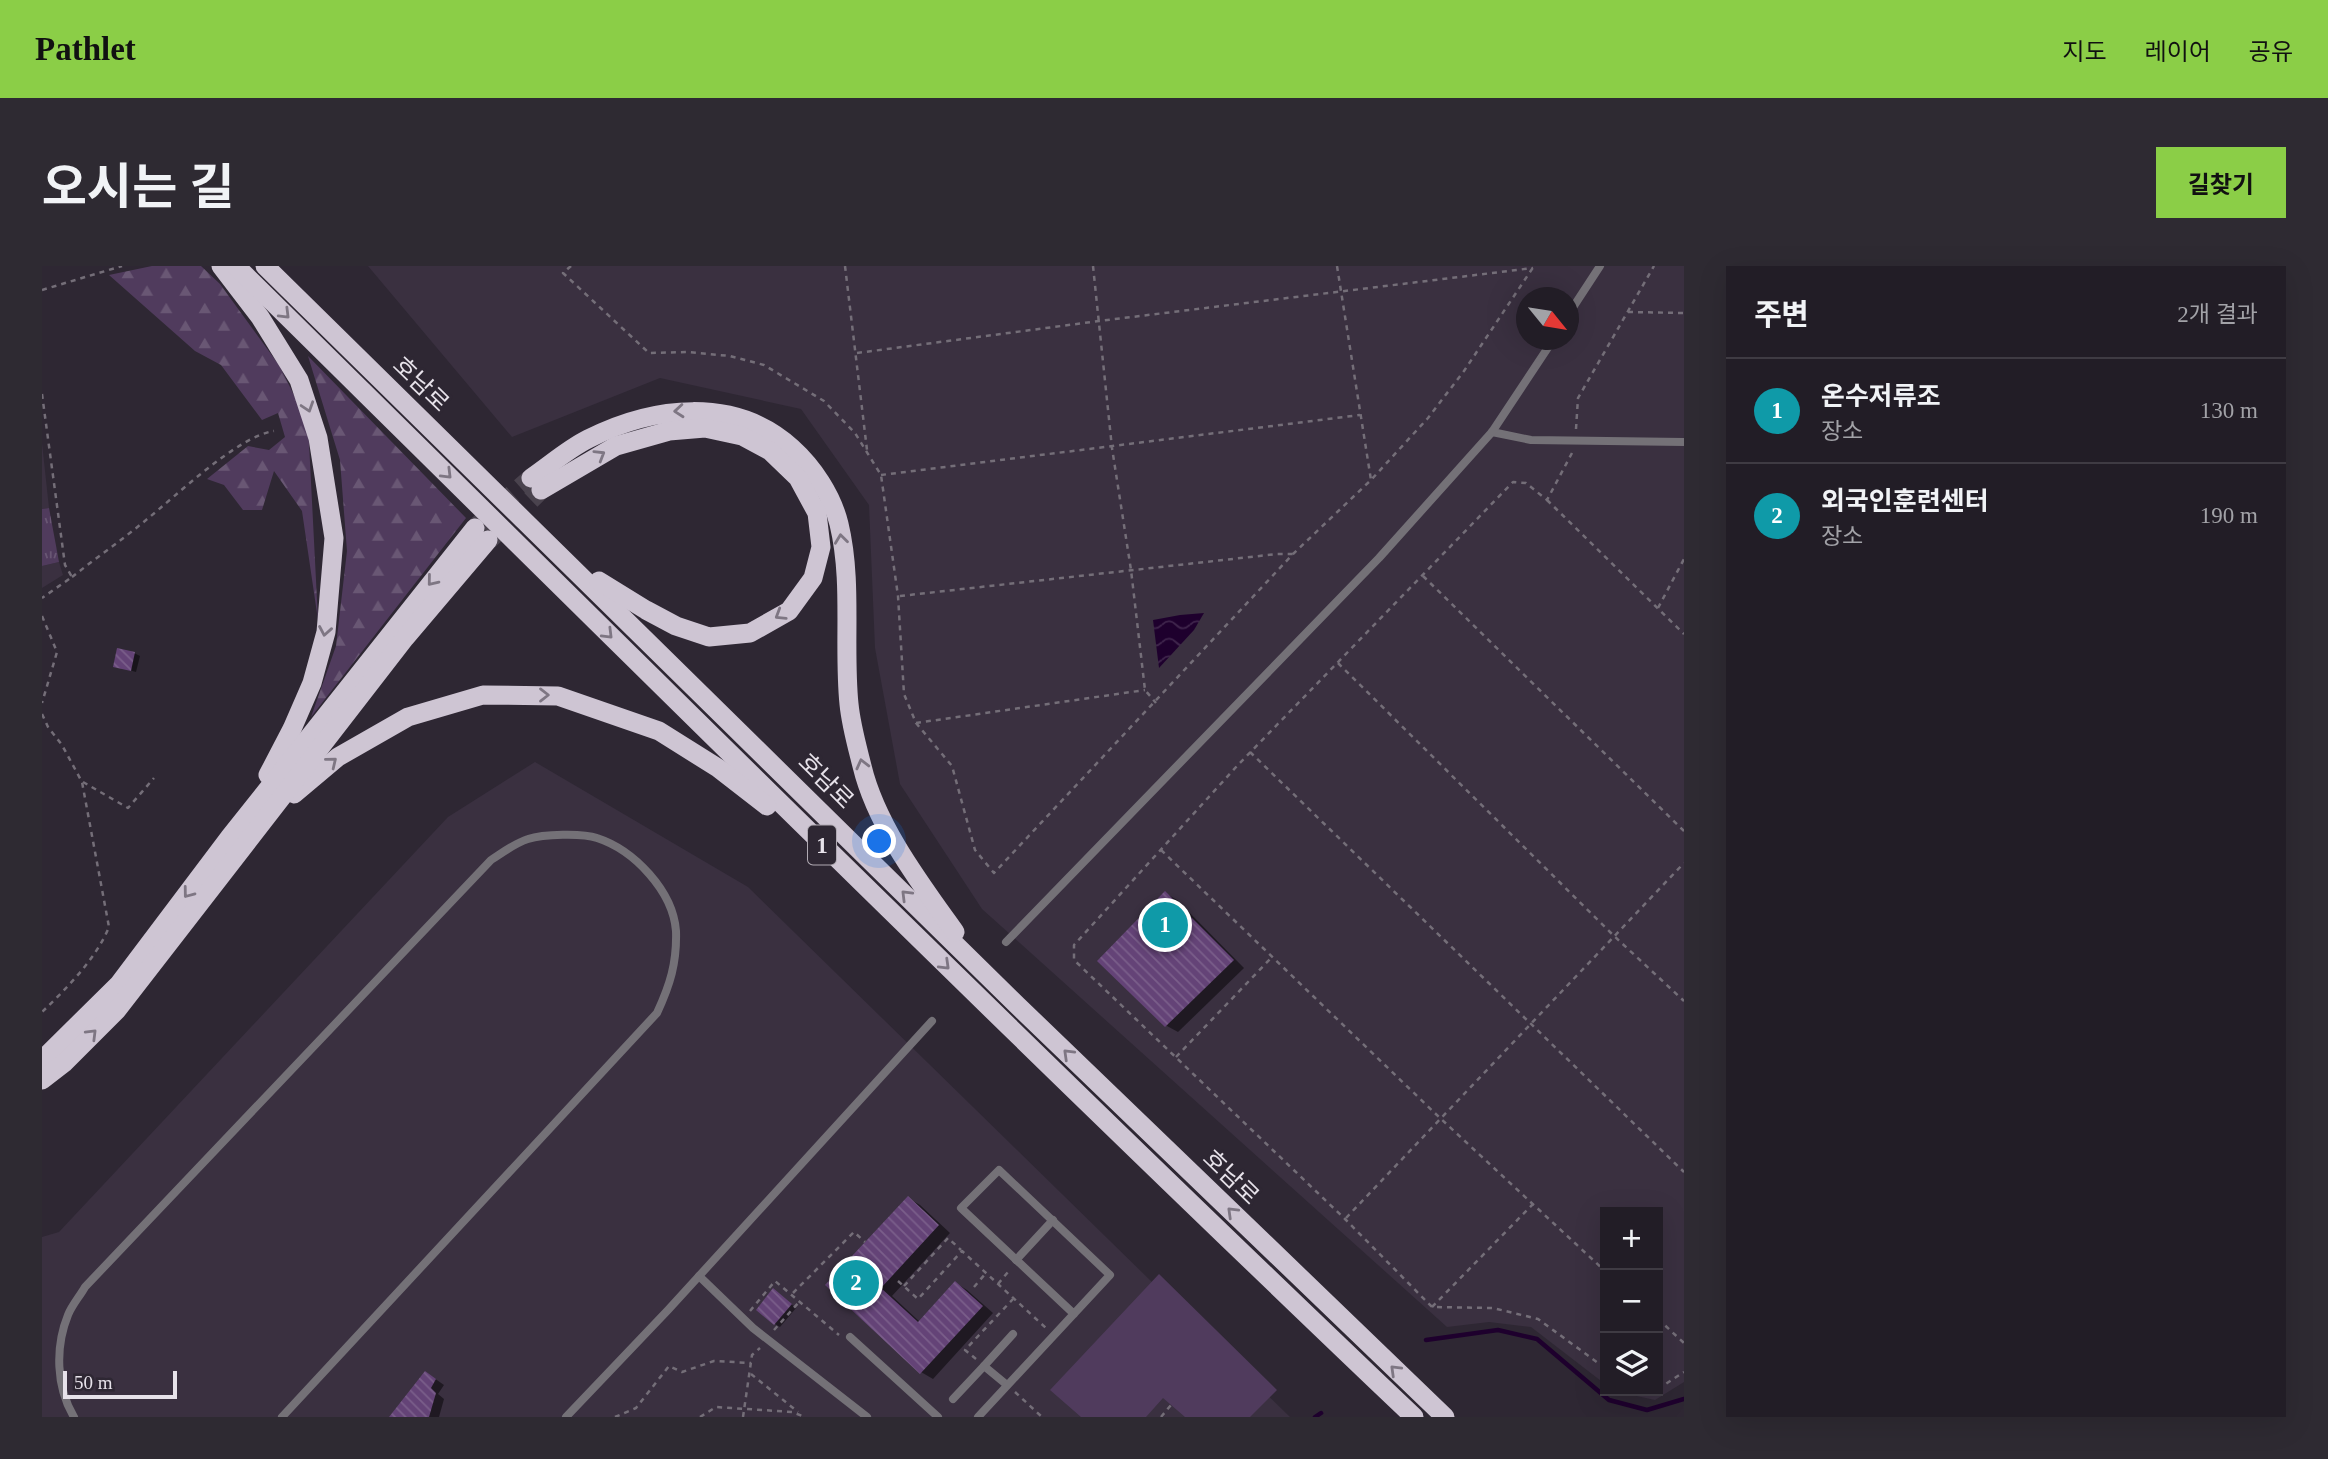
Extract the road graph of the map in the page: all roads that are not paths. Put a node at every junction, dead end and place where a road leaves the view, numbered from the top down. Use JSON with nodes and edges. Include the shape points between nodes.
{"nodes":[{"id":1,"x":221,"y":266,"type":"edge"},
{"id":2,"x":236,"y":266,"type":"edge"},
{"id":3,"x":265,"y":266,"type":"edge"},
{"id":4,"x":1600,"y":266,"type":"edge"},
{"id":5,"x":1579,"y":299,"type":"edge"},
{"id":6,"x":1546,"y":350,"type":"edge"},
{"id":7,"x":1492,"y":432,"type":"junction"},
{"id":8,"x":1684,"y":442,"type":"edge"},
{"id":9,"x":482,"y":534,"type":"tunnel mouth"},
{"id":10,"x":550,"y":544,"type":"junction"},
{"id":11,"x":238,"y":840,"type":"junction"},
{"id":12,"x":834,"y":858,"type":"junction"},
{"id":13,"x":1006,"y":942,"type":"dead end"},
{"id":14,"x":1017,"y":1005,"type":"junction"},
{"id":15,"x":932,"y":1021,"type":"dead end"},
{"id":16,"x":42,"y":1060,"type":"edge"},
{"id":17,"x":42,"y":1080,"type":"edge"},
{"id":18,"x":1053,"y":1220,"type":"junction"},
{"id":19,"x":1016,"y":1260,"type":"junction"},
{"id":20,"x":699,"y":1276,"type":"junction"},
{"id":21,"x":1074,"y":1314,"type":"junction"},
{"id":22,"x":1013,"y":1334,"type":"dead end"},
{"id":23,"x":850,"y":1337,"type":"dead end"},
{"id":24,"x":980,"y":1363,"type":"junction"},
{"id":25,"x":1007,"y":1385,"type":"junction"},
{"id":26,"x":953,"y":1399,"type":"dead end"},
{"id":27,"x":74,"y":1417,"type":"edge"},
{"id":28,"x":282,"y":1417,"type":"edge"},
{"id":29,"x":566,"y":1417,"type":"edge"},
{"id":30,"x":867,"y":1417,"type":"edge"},
{"id":31,"x":937,"y":1417,"type":"edge"},
{"id":32,"x":978,"y":1417,"type":"edge"},
{"id":33,"x":1414,"y":1417,"type":"edge"},
{"id":34,"x":1445,"y":1417,"type":"edge"}],
"edges":[{"from":1,"to":11,"type":"highway","one_way":true,"via":[[299,380],[318,438],[334,538],[326,632],[312,683]]},
{"from":2,"to":12,"type":"highway","name":"호남로","number":"1","one_way":true},
{"from":3,"to":10,"type":"highway","name":"호남로","number":"1"},
{"from":4,"to":5,"type":"lane"},
{"from":6,"to":7,"type":"lane"},
{"from":7,"to":8,"type":"lane","via":[[1531,440]]},
{"from":7,"to":13,"type":"lane","via":[[1379,558]]},
{"from":9,"to":11,"type":"highway","via":[[405,638]]},
{"from":14,"to":10,"type":"highway","name":"호남로","number":"1","one_way":true},
{"from":14,"to":10,"type":"highway","one_way":true,"via":[[955,931],[879,815],[862,770],[849,705],[839,523],[805,460],[778,435],[748,420],[689,410],[660,413],[588,439],[536,484],[616,446],[669,431],[705,428],[742,436],[771,451],[798,478],[817,513],[821,547],[813,578],[789,611],[750,633],[709,636],[676,625],[611,590]]},
{"from":11,"to":12,"type":"highway","one_way":true,"via":[[338,757],[408,717],[483,695],[558,696],[659,732],[718,768]]},
{"from":11,"to":16,"type":"highway","one_way":true,"via":[[119,985]]},
{"from":17,"to":11,"type":"highway","one_way":true,"via":[[117,1010]]},
{"from":12,"to":33,"type":"highway","name":"호남로","number":"1","one_way":true},
{"from":34,"to":14,"type":"highway","name":"호남로","number":"1","one_way":true},
{"from":15,"to":20,"type":"lane"},
{"from":18,"to":19,"type":"lane"},
{"from":18,"to":19,"type":"lane","via":[[999,1170],[961,1208]]},
{"from":18,"to":21,"type":"lane","via":[[1110,1275]]},
{"from":19,"to":21,"type":"lane"},
{"from":20,"to":29,"type":"lane"},
{"from":20,"to":30,"type":"lane","via":[[753,1328]]},
{"from":21,"to":25,"type":"lane"},
{"from":22,"to":24,"type":"lane"},
{"from":23,"to":31,"type":"lane"},
{"from":24,"to":25,"type":"lane"},
{"from":24,"to":26,"type":"lane"},
{"from":25,"to":32,"type":"lane"},
{"from":27,"to":28,"type":"lane","via":[[59,1369],[60,1342],[68,1313],[85,1287],[491,860],[528,839],[554,836],[596,837],[625,852],[648,870],[676,928],[675,963],[657,1013]]}]}
